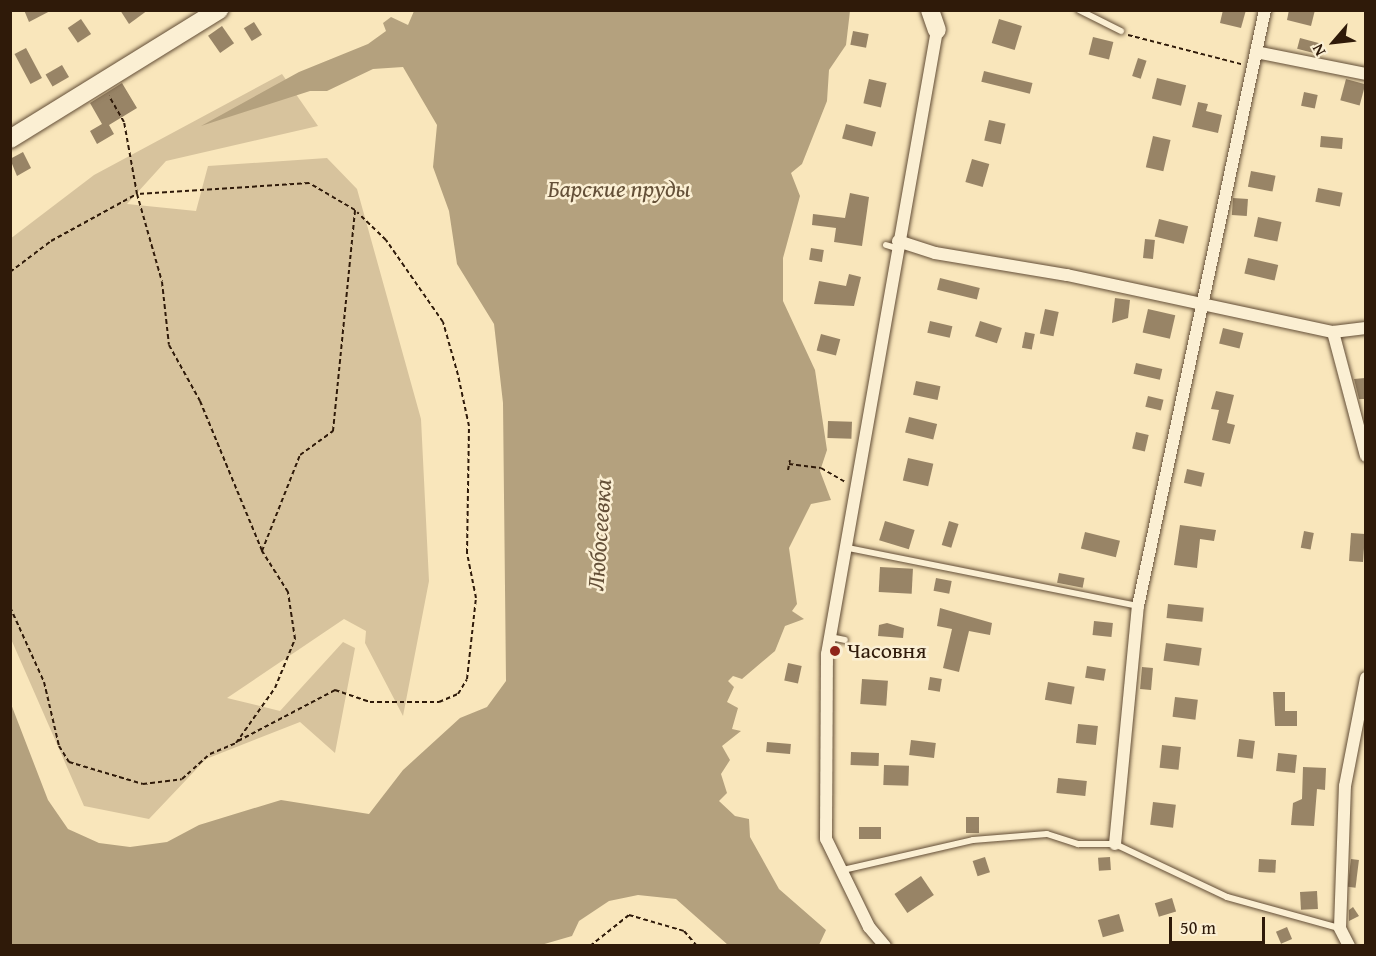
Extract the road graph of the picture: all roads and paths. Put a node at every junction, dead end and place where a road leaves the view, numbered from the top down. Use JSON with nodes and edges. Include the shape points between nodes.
{"nodes":[{"id":1,"x":219,"y":10,"type":"edge"},
{"id":2,"x":930,"y":10,"type":"edge"},
{"id":3,"x":941,"y":10,"type":"edge"},
{"id":4,"x":1079,"y":10,"type":"edge"},
{"id":5,"x":1265,"y":10,"type":"edge"},
{"id":6,"x":937,"y":30,"type":"junction"},
{"id":7,"x":1121,"y":31,"type":"joint"},
{"id":8,"x":1256,"y":52,"type":"junction"},
{"id":9,"x":1252,"y":67,"type":"junction"},
{"id":10,"x":1365,"y":74,"type":"edge"},
{"id":11,"x":104,"y":82,"type":"junction"},
{"id":12,"x":10,"y":139,"type":"edge"},
{"id":13,"x":137,"y":194,"type":"junction"},
{"id":14,"x":355,"y":210,"type":"junction"},
{"id":15,"x":893,"y":244,"type":"junction"},
{"id":16,"x":10,"y":272,"type":"edge"},
{"id":17,"x":1201,"y":303,"type":"junction"},
{"id":18,"x":1365,"y":328,"type":"edge"},
{"id":19,"x":1333,"y":332,"type":"junction"},
{"id":20,"x":1365,"y":456,"type":"edge"},
{"id":21,"x":788,"y":470,"type":"dead end"},
{"id":22,"x":859,"y":486,"type":"junction"},
{"id":23,"x":848,"y":548,"type":"junction"},
{"id":24,"x":262,"y":551,"type":"junction"},
{"id":25,"x":1138,"y":606,"type":"junction"},
{"id":26,"x":10,"y":607,"type":"edge"},
{"id":27,"x":830,"y":637,"type":"junction"},
{"id":28,"x":845,"y":640,"type":"dead end"},
{"id":29,"x":1365,"y":678,"type":"edge"},
{"id":30,"x":1362,"y":700,"type":"edge"},
{"id":31,"x":236,"y":743,"type":"junction"},
{"id":32,"x":1115,"y":844,"type":"junction"},
{"id":33,"x":843,"y":870,"type":"junction"},
{"id":34,"x":1340,"y":928,"type":"junction"},
{"id":35,"x":590,"y":945,"type":"edge"},
{"id":36,"x":697,"y":945,"type":"edge"},
{"id":37,"x":885,"y":945,"type":"edge"},
{"id":38,"x":1349,"y":945,"type":"edge"}],
"edges":[{"from":1,"to":11,"type":"street"},
{"from":2,"to":6,"type":"street"},
{"from":3,"to":6,"type":"street"},
{"from":4,"to":7,"type":"lane"},
{"from":5,"to":8,"type":"street"},
{"from":6,"to":15,"type":"street"},
{"from":7,"to":9,"type":"path","via":[[1138,40]]},
{"from":8,"to":9,"type":"street"},
{"from":8,"to":10,"type":"street"},
{"from":9,"to":17,"type":"street"},
{"from":11,"to":12,"type":"street"},
{"from":11,"to":13,"type":"path","via":[[124,122]]},
{"from":13,"to":14,"type":"path","via":[[309,183]]},
{"from":13,"to":16,"type":"path","via":[[51,241]]},
{"from":13,"to":24,"type":"path","via":[[162,282],[169,345],[200,401]]},
{"from":14,"to":24,"type":"path","via":[[333,431],[300,455]]},
{"from":14,"to":31,"type":"path","via":[[386,240],[443,322],[458,375],[469,426],[467,553],[476,598],[467,679],[458,694],[439,702],[370,702],[335,690]]},
{"from":15,"to":17,"type":"street"},
{"from":15,"to":22,"type":"street"},
{"from":17,"to":19,"type":"street"},
{"from":17,"to":25,"type":"street"},
{"from":18,"to":19,"type":"street"},
{"from":19,"to":20,"type":"street"},
{"from":21,"to":22,"type":"path","via":[[789,462],[821,468]]},
{"from":22,"to":23,"type":"street"},
{"from":23,"to":25,"type":"lane"},
{"from":23,"to":27,"type":"street"},
{"from":24,"to":31,"type":"path","via":[[288,592],[295,639],[275,688]]},
{"from":25,"to":32,"type":"street"},
{"from":26,"to":31,"type":"path","via":[[44,682],[59,746],[69,762],[121,781],[160,785],[182,779],[210,754]]},
{"from":27,"to":28,"type":"lane"},
{"from":27,"to":33,"type":"street","via":[[826,839]]},
{"from":29,"to":30,"type":"street"},
{"from":30,"to":34,"type":"street","via":[[1345,786]]},
{"from":32,"to":33,"type":"lane","via":[[1078,844],[1047,834],[973,840]]},
{"from":32,"to":34,"type":"lane","via":[[1227,897]]},
{"from":33,"to":37,"type":"street","via":[[869,927]]},
{"from":34,"to":38,"type":"street"},
{"from":35,"to":36,"type":"path","via":[[629,915],[684,931]]}]}
